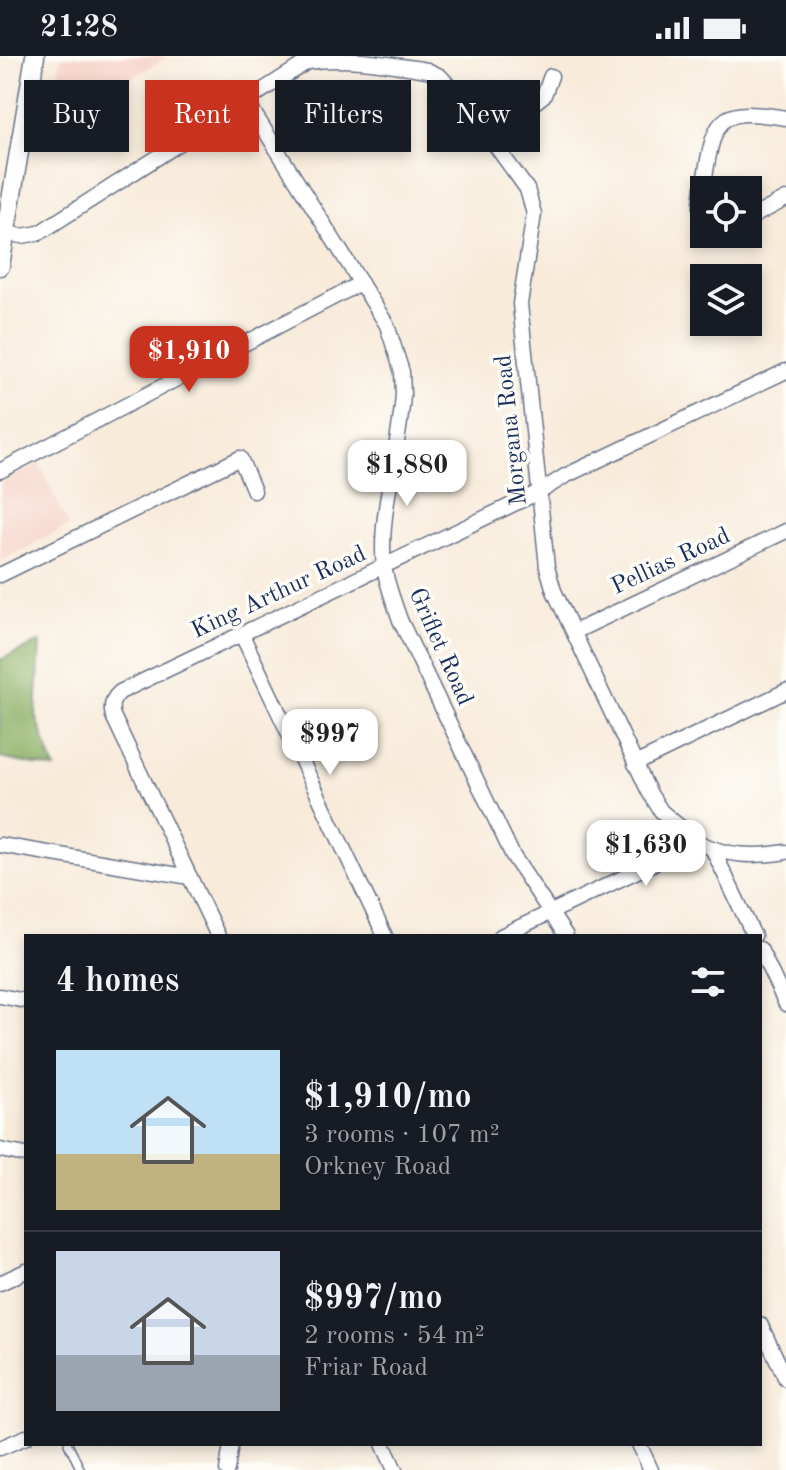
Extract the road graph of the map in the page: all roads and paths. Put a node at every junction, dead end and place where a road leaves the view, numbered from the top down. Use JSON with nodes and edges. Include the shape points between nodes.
{"nodes":[{"id":1,"x":35,"y":56,"type":"edge"},
{"id":2,"x":551,"y":76,"type":"dead end"},
{"id":3,"x":443,"y":80,"type":"edge"},
{"id":4,"x":259,"y":94,"type":"edge"},
{"id":5,"x":540,"y":98,"type":"edge"},
{"id":6,"x":786,"y":118,"type":"edge"},
{"id":7,"x":259,"y":121,"type":"edge"},
{"id":8,"x":168,"y":152,"type":"edge"},
{"id":9,"x":500,"y":152,"type":"edge"},
{"id":10,"x":8,"y":171,"type":"edge"},
{"id":11,"x":705,"y":176,"type":"edge"},
{"id":12,"x":786,"y":199,"type":"edge"},
{"id":13,"x":762,"y":212,"type":"edge"},
{"id":14,"x":4,"y":226,"type":"edge"},
{"id":15,"x":0,"y":266,"type":"edge"},
{"id":16,"x":361,"y":283,"type":"junction"},
{"id":17,"x":786,"y":371,"type":"edge"},
{"id":18,"x":0,"y":471,"type":"edge"},
{"id":19,"x":254,"y":491,"type":"dead end"},
{"id":20,"x":541,"y":491,"type":"junction"},
{"id":21,"x":786,"y":531,"type":"edge"},
{"id":22,"x":385,"y":567,"type":"junction"},
{"id":23,"x":0,"y":575,"type":"edge"},
{"id":24,"x":574,"y":632,"type":"junction"},
{"id":25,"x":242,"y":635,"type":"junction"},
{"id":26,"x":786,"y":691,"type":"edge"},
{"id":27,"x":635,"y":764,"type":"junction"},
{"id":28,"x":698,"y":842,"type":"junction"},
{"id":29,"x":0,"y":845,"type":"edge"},
{"id":30,"x":713,"y":850,"type":"junction"},
{"id":31,"x":786,"y":852,"type":"edge"},
{"id":32,"x":190,"y":877,"type":"junction"},
{"id":33,"x":550,"y":913,"type":"junction"},
{"id":34,"x":217,"y":934,"type":"edge"},
{"id":35,"x":384,"y":934,"type":"edge"},
{"id":36,"x":505,"y":934,"type":"edge"},
{"id":37,"x":565,"y":934,"type":"edge"},
{"id":38,"x":753,"y":934,"type":"edge"},
{"id":39,"x":762,"y":953,"type":"edge"},
{"id":40,"x":0,"y":996,"type":"edge"},
{"id":41,"x":24,"y":1001,"type":"edge"},
{"id":42,"x":786,"y":1004,"type":"edge"},
{"id":43,"x":0,"y":1150,"type":"edge"},
{"id":44,"x":24,"y":1155,"type":"edge"},
{"id":45,"x":24,"y":1272,"type":"edge"},
{"id":46,"x":0,"y":1283,"type":"edge"},
{"id":47,"x":762,"y":1328,"type":"edge"},
{"id":48,"x":786,"y":1379,"type":"edge"},
{"id":49,"x":24,"y":1438,"type":"edge"},
{"id":50,"x":69,"y":1446,"type":"edge"},
{"id":51,"x":231,"y":1446,"type":"edge"},
{"id":52,"x":384,"y":1446,"type":"edge"},
{"id":53,"x":640,"y":1446,"type":"edge"},
{"id":54,"x":0,"y":1448,"type":"edge"},
{"id":55,"x":81,"y":1470,"type":"edge"},
{"id":56,"x":227,"y":1470,"type":"edge"},
{"id":57,"x":395,"y":1470,"type":"edge"},
{"id":58,"x":651,"y":1470,"type":"edge"}],
"edges":[{"from":1,"to":10,"type":"main road"},
{"from":2,"to":5,"type":"street"},
{"from":3,"to":4,"type":"street","name":"Morgana Road","via":[[427,70],[323,57]]},
{"from":6,"to":11,"type":"street","via":[[749,113],[722,122],[710,146]]},
{"from":7,"to":16,"type":"street","name":"Griflet Road"},
{"from":8,"to":14,"type":"street","name":"Morgana Road","via":[[39,233],[22,236]]},
{"from":9,"to":20,"type":"street","name":"Morgana Road","via":[[527,189],[534,214],[520,304]]},
{"from":10,"to":14,"type":"main road"},
{"from":12,"to":13,"type":"street"},
{"from":14,"to":15,"type":"main road"},
{"from":16,"to":18,"type":"street"},
{"from":16,"to":22,"type":"street","name":"Griflet Road","via":[[387,325],[402,372],[402,416],[384,532]]},
{"from":17,"to":20,"type":"street","name":"King Arthur Road"},
{"from":19,"to":23,"type":"street","via":[[240,458]]},
{"from":20,"to":22,"type":"street","name":"King Arthur Road"},
{"from":20,"to":24,"type":"street","name":"Morgana Road","via":[[547,567]]},
{"from":21,"to":24,"type":"street","name":"Pellias Road"},
{"from":22,"to":25,"type":"street","name":"King Arthur Road"},
{"from":22,"to":33,"type":"street","name":"Griflet Road","via":[[400,620],[513,856]]},
{"from":24,"to":27,"type":"street","name":"Morgana Road"},
{"from":25,"to":32,"type":"street","name":"King Arthur Road","via":[[120,692],[112,704],[113,716]]},
{"from":25,"to":35,"type":"street"},
{"from":26,"to":27,"type":"street"},
{"from":27,"to":28,"type":"street","name":"Morgana Road","via":[[661,811]]},
{"from":28,"to":30,"type":"street","name":"Morgana Road"},
{"from":28,"to":33,"type":"street"},
{"from":29,"to":32,"type":"street"},
{"from":30,"to":31,"type":"street","via":[[764,856]]},
{"from":30,"to":38,"type":"street"},
{"from":32,"to":34,"type":"street","name":"King Arthur Road"},
{"from":33,"to":36,"type":"street"},
{"from":33,"to":37,"type":"street","name":"Griflet Road"},
{"from":39,"to":42,"type":"street"},
{"from":40,"to":41,"type":"street"},
{"from":43,"to":44,"type":"street"},
{"from":45,"to":46,"type":"street"},
{"from":47,"to":48,"type":"street"},
{"from":49,"to":54,"type":"street"},
{"from":50,"to":55,"type":"lane"},
{"from":51,"to":56,"type":"street"},
{"from":52,"to":57,"type":"street"},
{"from":53,"to":58,"type":"street"}]}
